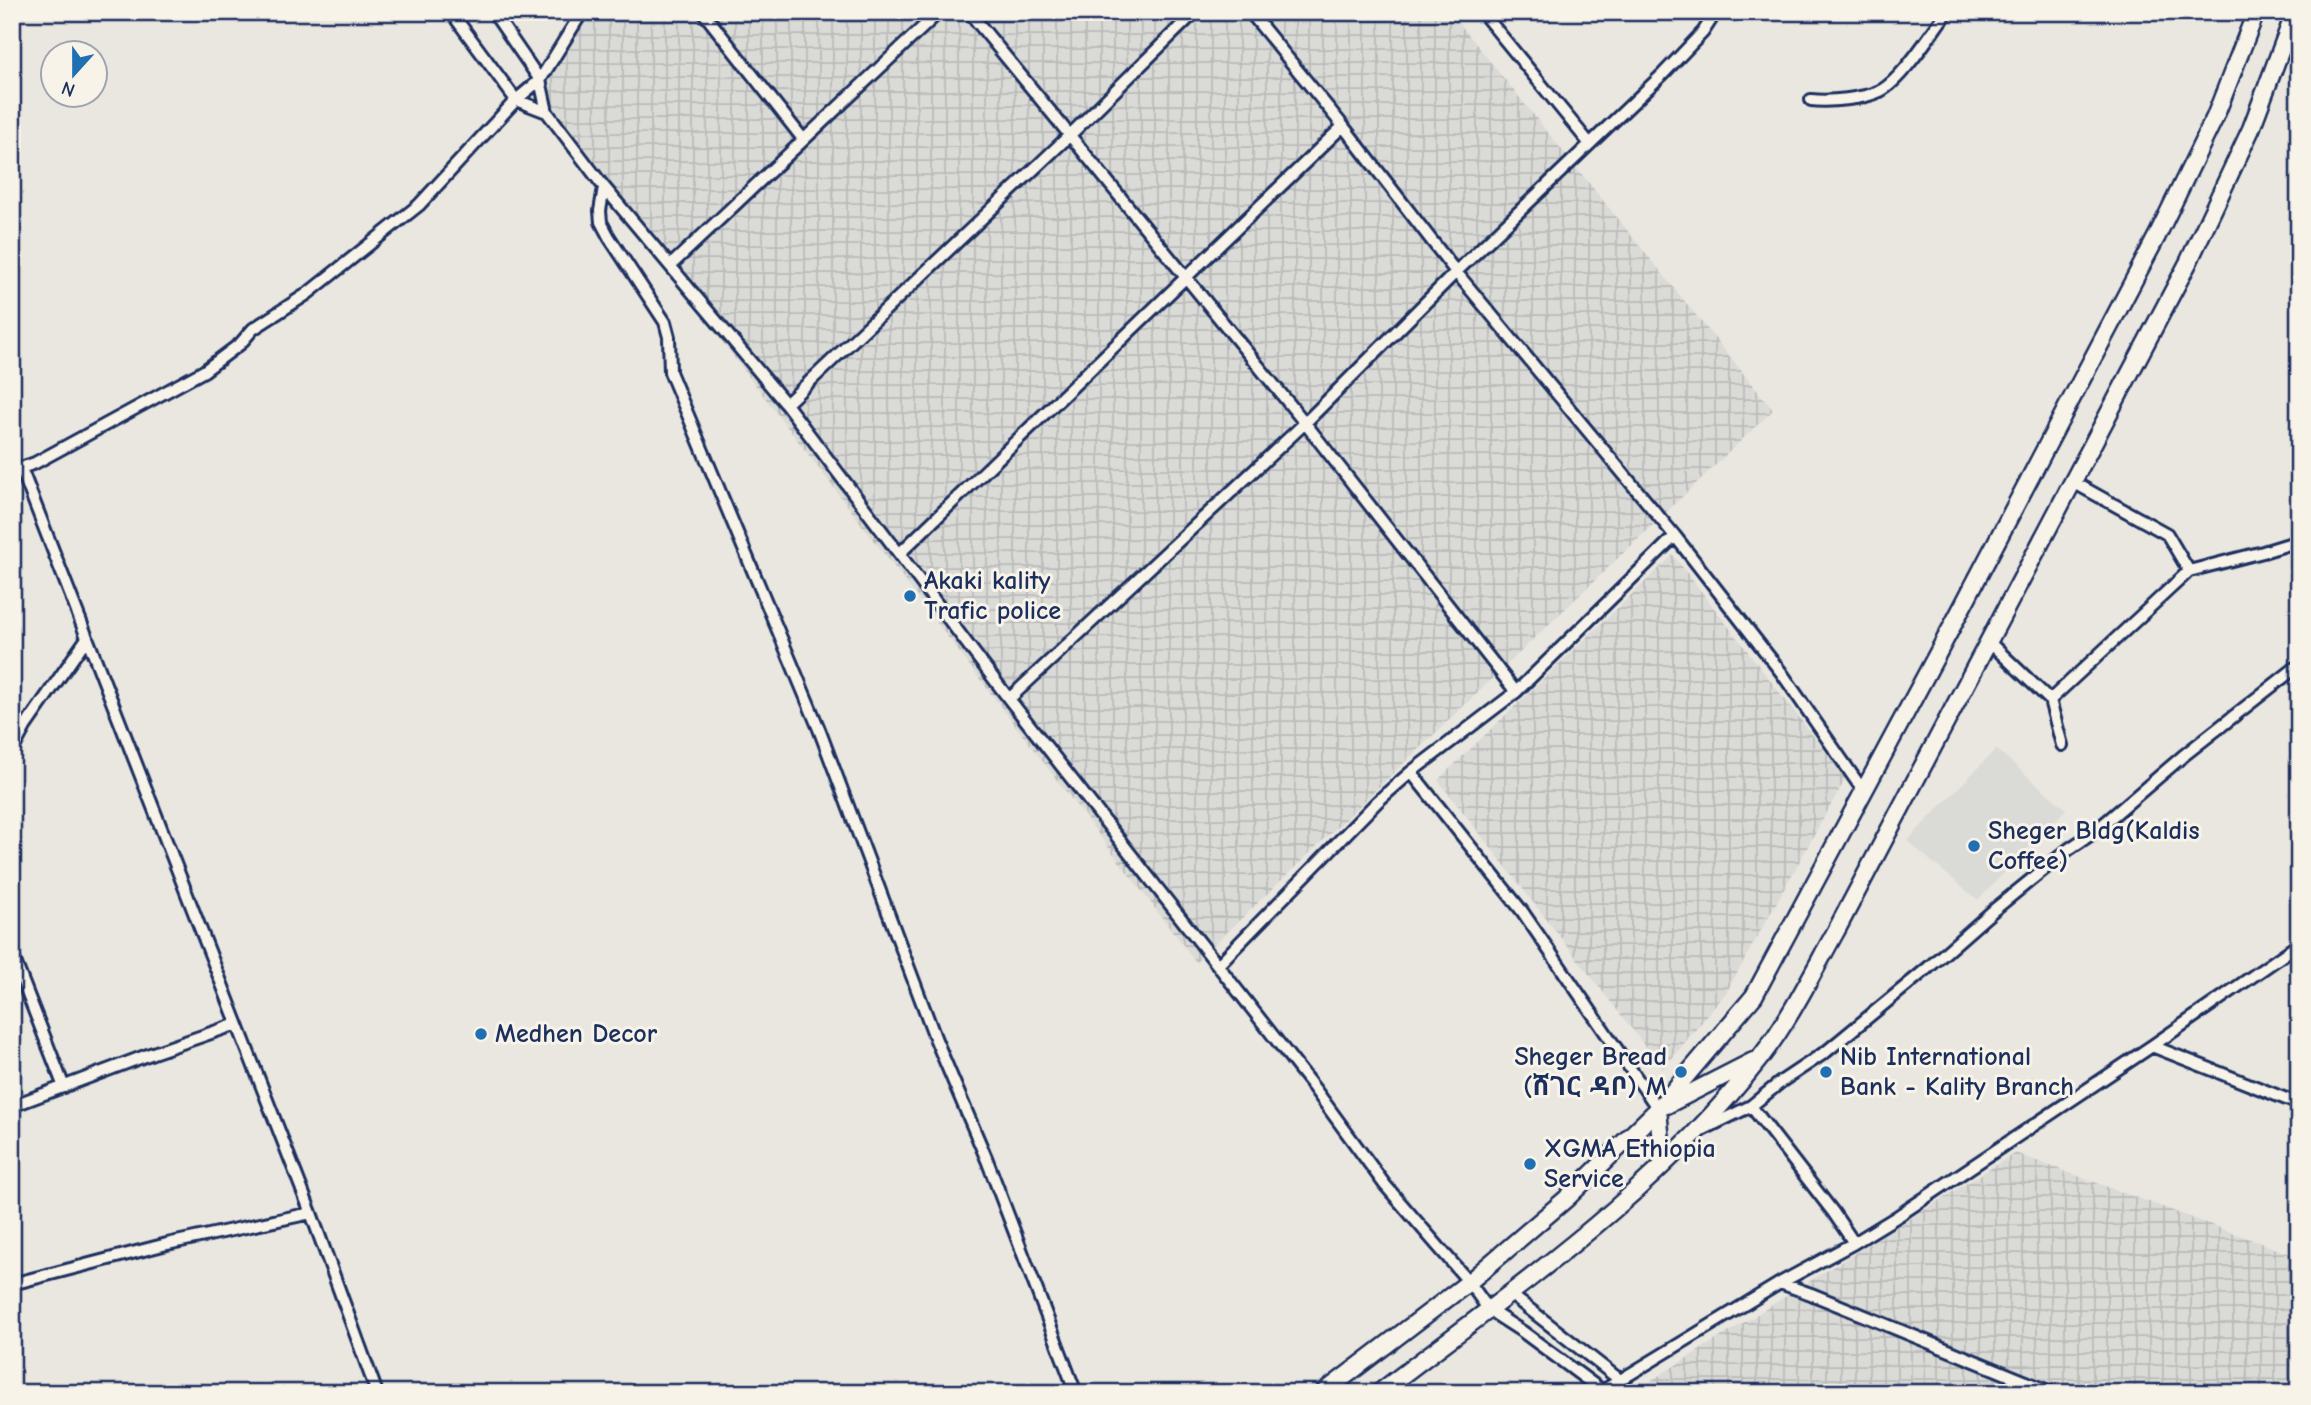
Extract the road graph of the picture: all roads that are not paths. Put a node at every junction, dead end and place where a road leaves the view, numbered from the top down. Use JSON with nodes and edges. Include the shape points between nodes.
{"nodes":[{"id":1,"x":451,"y":12,"type":"edge"},
{"id":2,"x":493,"y":12,"type":"edge"},
{"id":3,"x":582,"y":12,"type":"edge"},
{"id":4,"x":703,"y":12,"type":"edge"},
{"id":5,"x":939,"y":12,"type":"edge"},
{"id":6,"x":969,"y":12,"type":"edge"},
{"id":7,"x":1195,"y":12,"type":"edge"},
{"id":8,"x":1250,"y":12,"type":"edge"},
{"id":9,"x":1482,"y":12,"type":"edge"},
{"id":10,"x":1716,"y":12,"type":"edge"},
{"id":11,"x":1947,"y":12,"type":"edge"},
{"id":12,"x":2256,"y":12,"type":"edge"},
{"id":13,"x":2295,"y":12,"type":"edge"},
{"id":14,"x":540,"y":80,"type":"junction"},
{"id":15,"x":516,"y":100,"type":"junction"},
{"id":16,"x":1811,"y":100,"type":"dead end"},
{"id":17,"x":547,"y":112,"type":"junction"},
{"id":18,"x":1343,"y":126,"type":"junction"},
{"id":19,"x":1070,"y":135,"type":"junction"},
{"id":20,"x":803,"y":139,"type":"junction"},
{"id":21,"x":1590,"y":144,"type":"junction"},
{"id":22,"x":604,"y":187,"type":"junction"},
{"id":23,"x":671,"y":265,"type":"junction"},
{"id":24,"x":1456,"y":272,"type":"junction"},
{"id":25,"x":1184,"y":278,"type":"junction"},
{"id":26,"x":786,"y":404,"type":"junction"},
{"id":27,"x":1305,"y":423,"type":"junction"},
{"id":28,"x":15,"y":470,"type":"edge"},
{"id":29,"x":2073,"y":482,"type":"junction"},
{"id":30,"x":1675,"y":536,"type":"junction"},
{"id":31,"x":2299,"y":539,"type":"edge"},
{"id":32,"x":900,"y":553,"type":"junction"},
{"id":33,"x":2189,"y":572,"type":"junction"},
{"id":34,"x":87,"y":638,"type":"junction"},
{"id":35,"x":1988,"y":641,"type":"junction"},
{"id":36,"x":2299,"y":665,"type":"edge"},
{"id":37,"x":1516,"y":692,"type":"junction"},
{"id":38,"x":1009,"y":699,"type":"junction"},
{"id":39,"x":2050,"y":700,"type":"junction"},
{"id":40,"x":2062,"y":745,"type":"dead end"},
{"id":41,"x":12,"y":751,"type":"edge"},
{"id":42,"x":1411,"y":772,"type":"junction"},
{"id":43,"x":1864,"y":792,"type":"junction"},
{"id":44,"x":2299,"y":944,"type":"edge"},
{"id":45,"x":12,"y":954,"type":"edge"},
{"id":46,"x":1218,"y":965,"type":"junction"},
{"id":47,"x":237,"y":1024,"type":"junction"},
{"id":48,"x":2152,"y":1046,"type":"junction"},
{"id":49,"x":1760,"y":1057,"type":"junction"},
{"id":50,"x":64,"y":1087,"type":"junction"},
{"id":51,"x":2299,"y":1104,"type":"edge"},
{"id":52,"x":12,"y":1106,"type":"edge"},
{"id":53,"x":1751,"y":1106,"type":"junction"},
{"id":54,"x":1658,"y":1109,"type":"junction"},
{"id":55,"x":1690,"y":1136,"type":"junction"},
{"id":56,"x":1663,"y":1165,"type":"junction"},
{"id":57,"x":311,"y":1213,"type":"junction"},
{"id":58,"x":1854,"y":1243,"type":"junction"},
{"id":59,"x":1469,"y":1282,"type":"junction"},
{"id":60,"x":1780,"y":1283,"type":"junction"},
{"id":61,"x":12,"y":1284,"type":"edge"},
{"id":62,"x":1510,"y":1294,"type":"junction"},
{"id":63,"x":1489,"y":1310,"type":"junction"},
{"id":64,"x":1620,"y":1380,"type":"junction"},
{"id":65,"x":1386,"y":1391,"type":"edge"},
{"id":66,"x":1602,"y":1392,"type":"edge"},
{"id":67,"x":377,"y":1393,"type":"edge"},
{"id":68,"x":1076,"y":1393,"type":"edge"},
{"id":69,"x":1323,"y":1393,"type":"edge"},
{"id":70,"x":2053,"y":1393,"type":"edge"}],
"edges":[{"from":1,"to":15,"type":"street"},
{"from":2,"to":14,"type":"street"},
{"from":3,"to":14,"type":"street"},
{"from":4,"to":20,"type":"street"},
{"from":5,"to":20,"type":"street"},
{"from":6,"to":19,"type":"street"},
{"from":7,"to":19,"type":"street"},
{"from":8,"to":18,"type":"street"},
{"from":9,"to":21,"type":"street"},
{"from":10,"to":21,"type":"street","via":[[1663,74]]},
{"from":11,"to":16,"type":"street","via":[[1896,79],[1881,91]]},
{"from":12,"to":43,"type":"main road","via":[[2215,117],[2157,236]]},
{"from":13,"to":29,"type":"main road","via":[[2250,129],[2199,238]]},
{"from":14,"to":15,"type":"street"},
{"from":14,"to":17,"type":"street"},
{"from":15,"to":17,"type":"street"},
{"from":15,"to":28,"type":"street","via":[[419,205],[307,294],[253,329],[226,356]]},
{"from":17,"to":22,"type":"street"},
{"from":18,"to":24,"type":"street"},
{"from":18,"to":25,"type":"street"},
{"from":19,"to":25,"type":"street"},
{"from":19,"to":26,"type":"street"},
{"from":20,"to":23,"type":"street"},
{"from":21,"to":24,"type":"street"},
{"from":22,"to":23,"type":"street"},
{"from":22,"to":68,"type":"street","via":[[601,222],[665,322],[670,372],[819,729]]},
{"from":23,"to":26,"type":"street"},
{"from":24,"to":27,"type":"street"},
{"from":24,"to":30,"type":"street"},
{"from":25,"to":27,"type":"street"},
{"from":25,"to":32,"type":"street"},
{"from":26,"to":32,"type":"street"},
{"from":27,"to":37,"type":"street"},
{"from":27,"to":38,"type":"street"},
{"from":28,"to":34,"type":"street"},
{"from":29,"to":33,"type":"street","via":[[2167,534]]},
{"from":29,"to":35,"type":"main road"},
{"from":30,"to":37,"type":"street"},
{"from":30,"to":43,"type":"street","via":[[1781,671]]},
{"from":31,"to":33,"type":"street"},
{"from":32,"to":38,"type":"street"},
{"from":33,"to":39,"type":"street"},
{"from":34,"to":41,"type":"street"},
{"from":34,"to":47,"type":"street"},
{"from":35,"to":39,"type":"street"},
{"from":35,"to":49,"type":"main road","via":[[1794,1008]]},
{"from":36,"to":53,"type":"street","via":[[1995,909],[1827,1051]]},
{"from":37,"to":42,"type":"street"},
{"from":38,"to":46,"type":"street"},
{"from":39,"to":40,"type":"street"},
{"from":42,"to":46,"type":"street"},
{"from":42,"to":54,"type":"street","via":[[1522,911]]},
{"from":43,"to":54,"type":"main road","via":[[1754,996]]},
{"from":44,"to":48,"type":"street"},
{"from":45,"to":50,"type":"street"},
{"from":46,"to":59,"type":"street","via":[[1385,1185]]},
{"from":47,"to":50,"type":"street"},
{"from":47,"to":57,"type":"street"},
{"from":48,"to":51,"type":"street"},
{"from":48,"to":58,"type":"street"},
{"from":49,"to":54,"type":"main road"},
{"from":49,"to":55,"type":"main road"},
{"from":50,"to":52,"type":"street"},
{"from":53,"to":55,"type":"street"},
{"from":53,"to":58,"type":"street"},
{"from":54,"to":56,"type":"main road"},
{"from":54,"to":59,"type":"main road","via":[[1566,1199]]},
{"from":55,"to":56,"type":"main road"},
{"from":56,"to":62,"type":"main road","via":[[1588,1233]]},
{"from":57,"to":61,"type":"street"},
{"from":57,"to":67,"type":"street"},
{"from":58,"to":60,"type":"street"},
{"from":59,"to":63,"type":"street"},
{"from":59,"to":69,"type":"main road"},
{"from":60,"to":64,"type":"street"},
{"from":60,"to":70,"type":"street"},
{"from":62,"to":63,"type":"main road"},
{"from":62,"to":64,"type":"street"},
{"from":63,"to":65,"type":"main road"},
{"from":63,"to":66,"type":"street"},
{"from":64,"to":66,"type":"street"}]}
